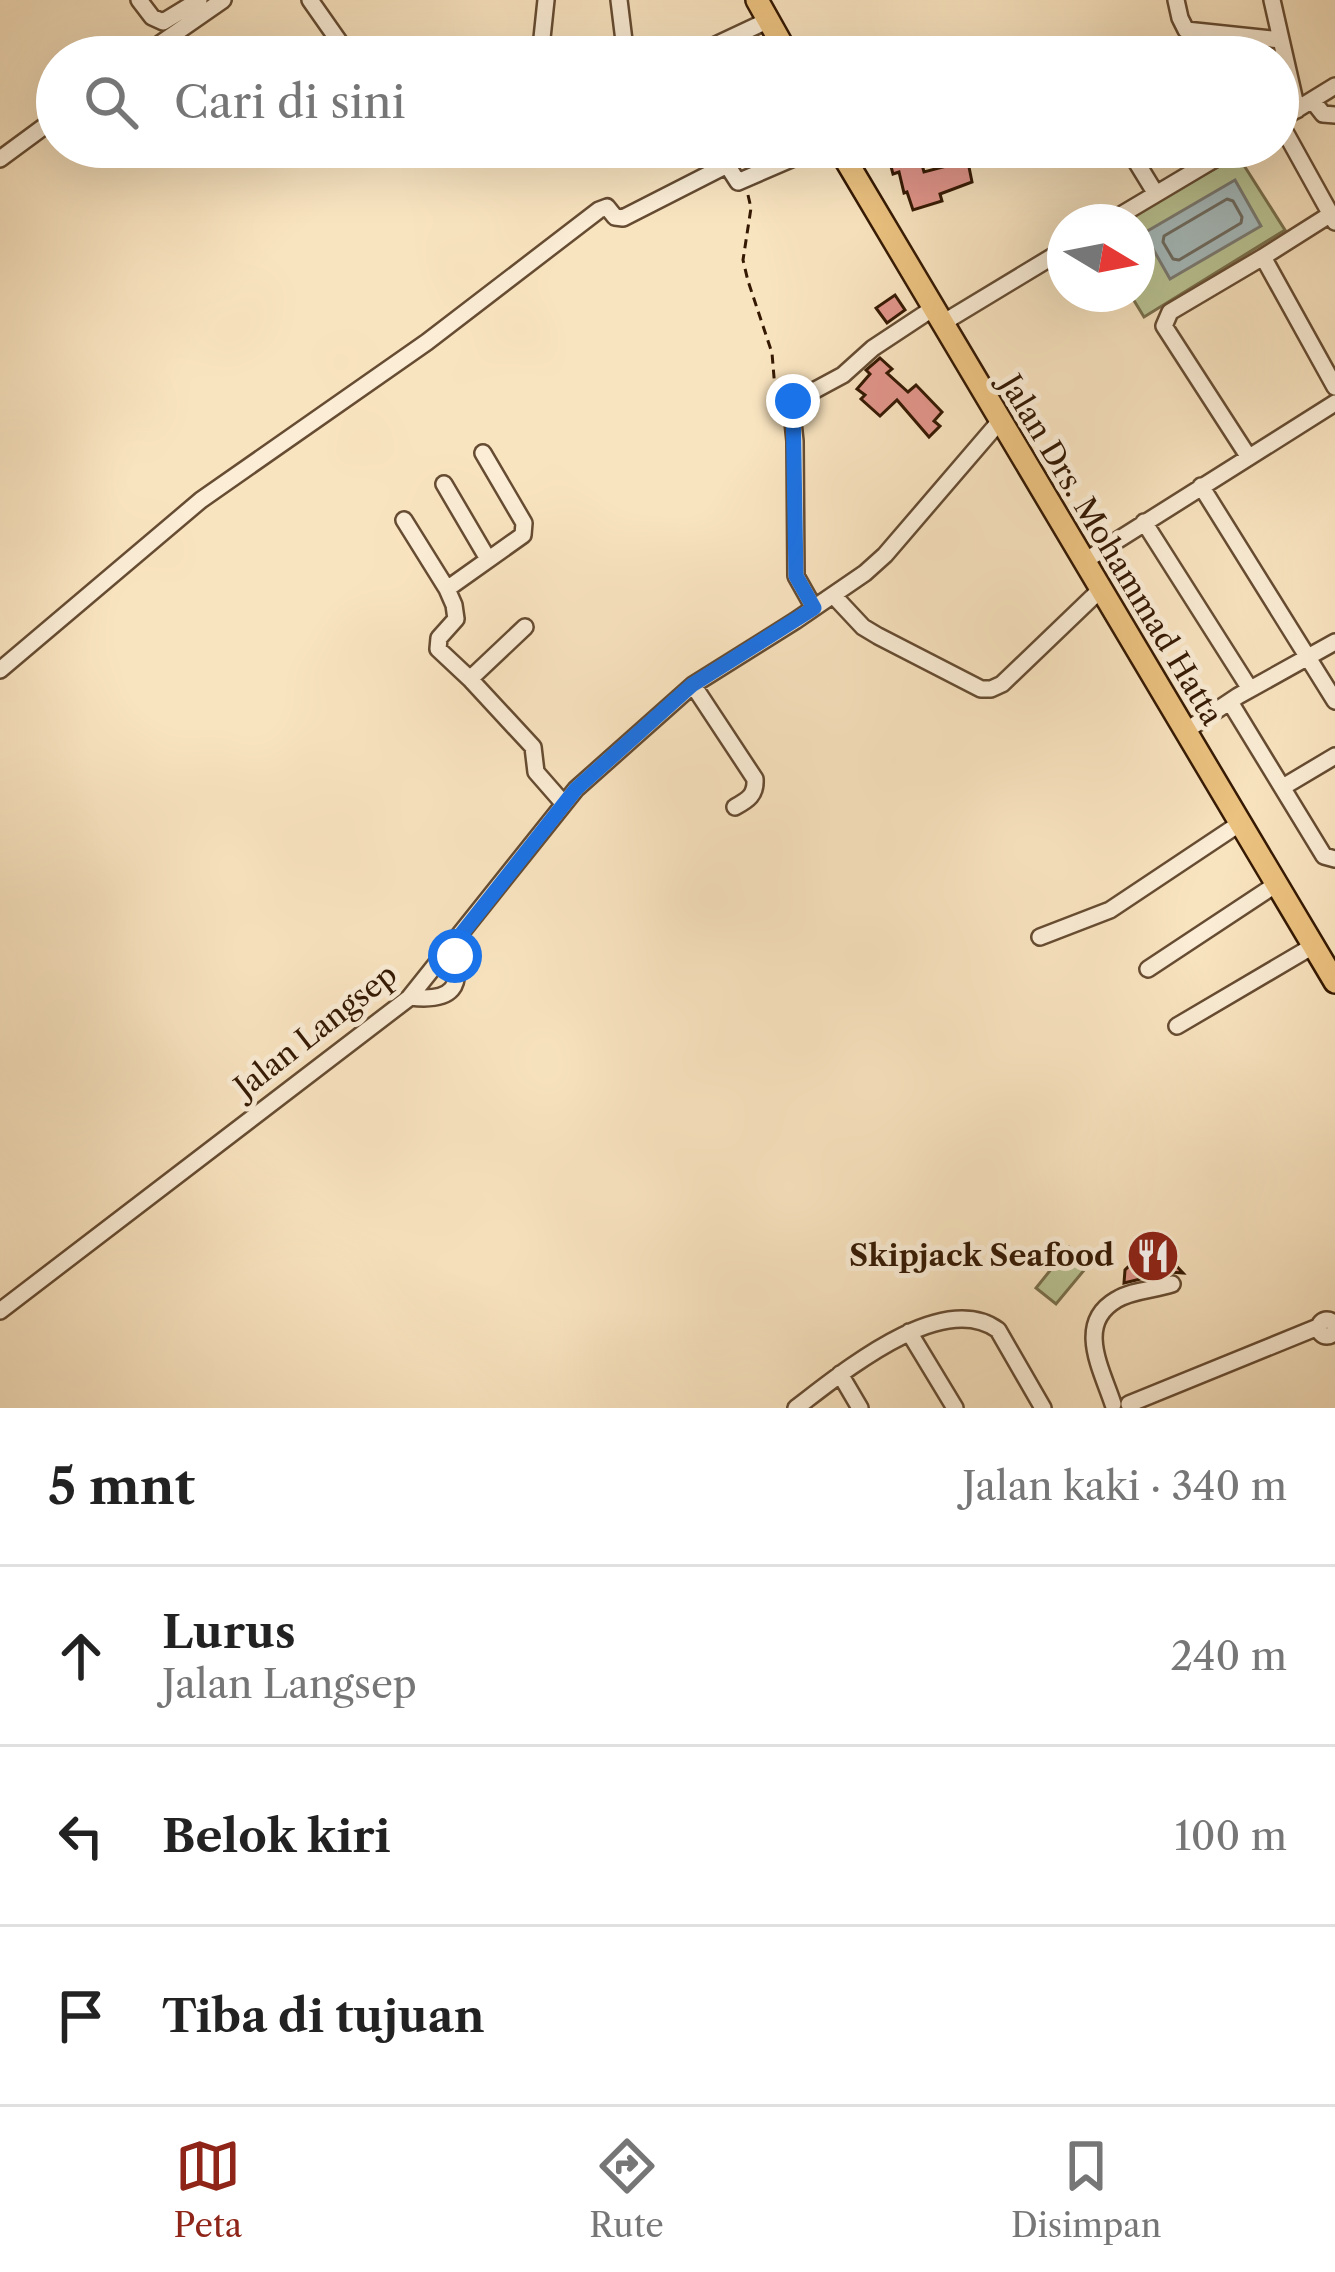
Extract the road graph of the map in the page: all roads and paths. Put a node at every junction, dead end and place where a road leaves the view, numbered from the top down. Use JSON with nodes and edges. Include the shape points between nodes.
{"nodes":[{"id":1,"x":139,"y":0,"type":"edge"},
{"id":2,"x":200,"y":0,"type":"edge"},
{"id":3,"x":223,"y":0,"type":"edge"},
{"id":4,"x":310,"y":0,"type":"edge"},
{"id":5,"x":546,"y":0,"type":"edge"},
{"id":6,"x":619,"y":0,"type":"edge"},
{"id":7,"x":1176,"y":0,"type":"edge"},
{"id":8,"x":1272,"y":0,"type":"edge"},
{"id":9,"x":763,"y":10,"type":"edge"},
{"id":10,"x":171,"y":36,"type":"edge"},
{"id":11,"x":335,"y":36,"type":"edge"},
{"id":12,"x":542,"y":36,"type":"edge"},
{"id":13,"x":623,"y":36,"type":"edge"},
{"id":14,"x":723,"y":36,"type":"edge"},
{"id":15,"x":1243,"y":36,"type":"edge"},
{"id":16,"x":1280,"y":36,"type":"edge"},
{"id":17,"x":1335,"y":86,"type":"edge"},
{"id":18,"x":1299,"y":91,"type":"edge"},
{"id":19,"x":1304,"y":105,"type":"junction"},
{"id":20,"x":1299,"y":108,"type":"edge"},
{"id":21,"x":1335,"y":115,"type":"edge"},
{"id":22,"x":36,"y":133,"type":"edge"},
{"id":23,"x":1299,"y":158,"type":"edge"},
{"id":24,"x":0,"y":159,"type":"edge"},
{"id":25,"x":721,"y":168,"type":"edge"},
{"id":26,"x":731,"y":168,"type":"edge"},
{"id":27,"x":770,"y":168,"type":"edge"},
{"id":28,"x":850,"y":168,"type":"edge"},
{"id":29,"x":1140,"y":168,"type":"edge"},
{"id":30,"x":1200,"y":168,"type":"edge"},
{"id":31,"x":745,"y":179,"type":"junction"},
{"id":32,"x":1156,"y":194,"type":"junction"},
{"id":33,"x":1139,"y":204,"type":"edge"},
{"id":34,"x":1333,"y":218,"type":"edge"},
{"id":35,"x":1263,"y":256,"type":"junction"},
{"id":36,"x":1047,"y":258,"type":"edge"},
{"id":37,"x":936,"y":316,"type":"junction"},
{"id":38,"x":1335,"y":387,"type":"edge"},
{"id":39,"x":1335,"y":403,"type":"edge"},
{"id":40,"x":779,"y":413,"type":"dead end"},
{"id":41,"x":1000,"y":421,"type":"junction"},
{"id":42,"x":483,"y":453,"type":"dead end"},
{"id":43,"x":1248,"y":456,"type":"junction"},
{"id":44,"x":444,"y":484,"type":"dead end"},
{"id":45,"x":1201,"y":486,"type":"junction"},
{"id":46,"x":404,"y":520,"type":"dead end"},
{"id":47,"x":1144,"y":522,"type":"junction"},
{"id":48,"x":488,"y":559,"type":"junction"},
{"id":49,"x":1083,"y":562,"type":"junction"},
{"id":50,"x":447,"y":589,"type":"junction"},
{"id":51,"x":1100,"y":590,"type":"junction"},
{"id":52,"x":833,"y":595,"type":"junction"},
{"id":53,"x":814,"y":608,"type":"junction"},
{"id":54,"x":525,"y":627,"type":"dead end"},
{"id":55,"x":1335,"y":642,"type":"edge"},
{"id":56,"x":1307,"y":657,"type":"junction"},
{"id":57,"x":0,"y":670,"type":"edge"},
{"id":58,"x":470,"y":679,"type":"junction"},
{"id":59,"x":692,"y":685,"type":"junction"},
{"id":60,"x":1250,"y":689,"type":"junction"},
{"id":61,"x":1335,"y":701,"type":"edge"},
{"id":62,"x":1230,"y":702,"type":"junction"},
{"id":63,"x":1184,"y":732,"type":"junction"},
{"id":64,"x":1335,"y":756,"type":"edge"},
{"id":65,"x":1283,"y":788,"type":"junction"},
{"id":66,"x":563,"y":804,"type":"junction"},
{"id":67,"x":735,"y":807,"type":"dead end"},
{"id":68,"x":1239,"y":824,"type":"junction"},
{"id":69,"x":1335,"y":859,"type":"edge"},
{"id":70,"x":1275,"y":885,"type":"junction"},
{"id":71,"x":1040,"y":937,"type":"dead end"},
{"id":72,"x":452,"y":946,"type":"junction"},
{"id":73,"x":1313,"y":946,"type":"junction"},
{"id":74,"x":1148,"y":969,"type":"dead end"},
{"id":75,"x":1335,"y":982,"type":"edge"},
{"id":76,"x":410,"y":997,"type":"junction"},
{"id":77,"x":1177,"y":1026,"type":"dead end"},
{"id":78,"x":1172,"y":1284,"type":"dead end"},
{"id":79,"x":0,"y":1311,"type":"edge"},
{"id":80,"x":1330,"y":1329,"type":"edge"},
{"id":81,"x":909,"y":1332,"type":"junction"},
{"id":82,"x":840,"y":1375,"type":"junction"},
{"id":83,"x":1120,"y":1406,"type":"edge"},
{"id":84,"x":796,"y":1408,"type":"edge"},
{"id":85,"x":860,"y":1408,"type":"edge"},
{"id":86,"x":955,"y":1408,"type":"edge"},
{"id":87,"x":1042,"y":1408,"type":"edge"}],
"edges":[{"from":1,"to":2,"type":"street","via":[[163,22]]},
{"from":3,"to":10,"type":"street"},
{"from":4,"to":11,"type":"street"},
{"from":5,"to":12,"type":"street"},
{"from":6,"to":13,"type":"street"},
{"from":7,"to":15,"type":"street","via":[[1186,30]]},
{"from":8,"to":16,"type":"street"},
{"from":9,"to":14,"type":"street"},
{"from":17,"to":19,"type":"street"},
{"from":18,"to":19,"type":"street"},
{"from":19,"to":20,"type":"street"},
{"from":19,"to":21,"type":"street"},
{"from":22,"to":24,"type":"street"},
{"from":23,"to":34,"type":"street"},
{"from":25,"to":57,"type":"street","via":[[623,218],[599,210],[201,500]]},
{"from":26,"to":31,"type":"street"},
{"from":27,"to":31,"type":"street"},
{"from":28,"to":37,"type":"main road","name":"Jalan Drs. Mohammad Hatta"},
{"from":29,"to":32,"type":"street"},
{"from":30,"to":32,"type":"street"},
{"from":31,"to":40,"type":"path","via":[[751,201],[743,260],[772,352]]},
{"from":32,"to":33,"type":"street"},
{"from":34,"to":35,"type":"street"},
{"from":35,"to":38,"type":"street"},
{"from":35,"to":43,"type":"street","via":[[1170,312],[1164,326]]},
{"from":36,"to":37,"type":"street"},
{"from":37,"to":41,"type":"main road","name":"Jalan Drs. Mohammad Hatta"},
{"from":37,"to":53,"type":"street","via":[[791,404],[796,576]]},
{"from":39,"to":43,"type":"street"},
{"from":41,"to":49,"type":"main road","name":"Jalan Drs. Mohammad Hatta"},
{"from":41,"to":52,"type":"street","name":"Jalan Langsep","via":[[885,555]]},
{"from":42,"to":48,"type":"street","via":[[525,529]]},
{"from":43,"to":45,"type":"street"},
{"from":44,"to":48,"type":"street"},
{"from":45,"to":47,"type":"street"},
{"from":45,"to":56,"type":"street"},
{"from":46,"to":50,"type":"street"},
{"from":47,"to":49,"type":"street"},
{"from":47,"to":60,"type":"street"},
{"from":48,"to":50,"type":"street"},
{"from":49,"to":51,"type":"main road","name":"Jalan Drs. Mohammad Hatta"},
{"from":50,"to":58,"type":"street","via":[[456,619],[438,649]]},
{"from":51,"to":52,"type":"street","via":[[991,689],[878,637]]},
{"from":51,"to":63,"type":"main road","name":"Jalan Drs. Mohammad Hatta"},
{"from":52,"to":53,"type":"street","name":"Jalan Langsep"},
{"from":53,"to":59,"type":"street","name":"Jalan Langsep"},
{"from":54,"to":58,"type":"street"},
{"from":55,"to":56,"type":"street"},
{"from":56,"to":60,"type":"street"},
{"from":56,"to":61,"type":"street"},
{"from":58,"to":66,"type":"street","via":[[533,747],[536,772]]},
{"from":59,"to":66,"type":"street","name":"Jalan Langsep"},
{"from":59,"to":67,"type":"street","via":[[755,779],[751,798]]},
{"from":60,"to":62,"type":"street"},
{"from":62,"to":63,"type":"street"},
{"from":62,"to":65,"type":"street"},
{"from":63,"to":68,"type":"main road","name":"Jalan Drs. Mohammad Hatta"},
{"from":64,"to":65,"type":"street"},
{"from":65,"to":69,"type":"street","via":[[1324,856]]},
{"from":66,"to":72,"type":"street","name":"Jalan Langsep"},
{"from":68,"to":70,"type":"main road","name":"Jalan Drs. Mohammad Hatta"},
{"from":68,"to":71,"type":"street","via":[[1110,910]]},
{"from":70,"to":73,"type":"main road","name":"Jalan Drs. Mohammad Hatta"},
{"from":70,"to":74,"type":"street"},
{"from":72,"to":76,"type":"street","name":"Jalan Langsep"},
{"from":72,"to":76,"type":"street","via":[[454,988],[438,999]]},
{"from":73,"to":75,"type":"main road","name":"Jalan Drs. Mohammad Hatta"},
{"from":73,"to":77,"type":"street"},
{"from":76,"to":79,"type":"street","name":"Jalan Langsep"},
{"from":78,"to":83,"type":"street","via":[[1112,1301],[1094,1329]]},
{"from":80,"to":83,"type":"street"},
{"from":81,"to":82,"type":"street"},
{"from":81,"to":86,"type":"street"},
{"from":81,"to":87,"type":"street","via":[[949,1320],[993,1325]]},
{"from":82,"to":84,"type":"street"},
{"from":82,"to":85,"type":"street"}]}
